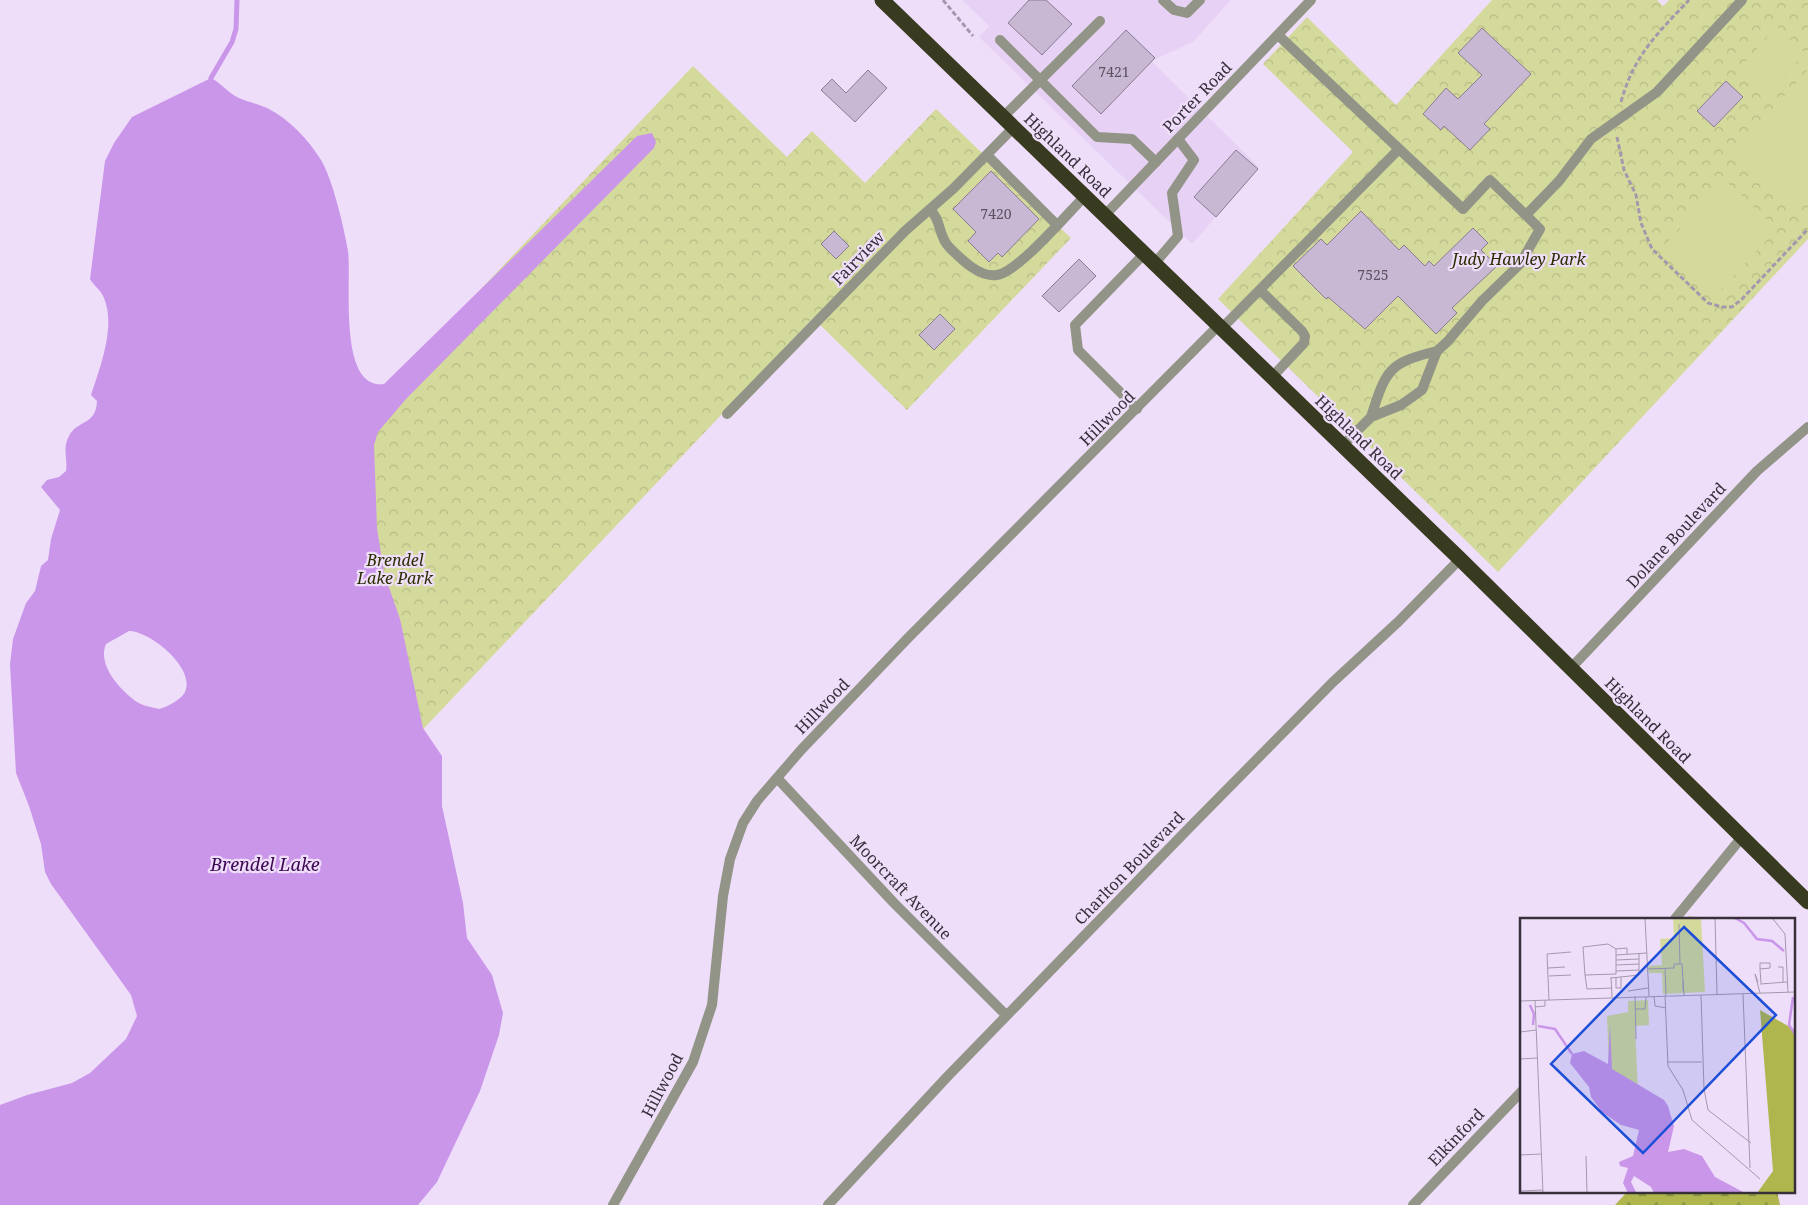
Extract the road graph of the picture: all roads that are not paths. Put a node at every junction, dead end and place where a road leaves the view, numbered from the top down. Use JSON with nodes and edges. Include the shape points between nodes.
{"nodes":[{"id":1,"x":882,"y":0,"type":"edge"},
{"id":2,"x":1163,"y":0,"type":"edge"},
{"id":3,"x":1200,"y":0,"type":"edge"},
{"id":4,"x":1311,"y":0,"type":"edge"},
{"id":5,"x":1742,"y":0,"type":"edge"},
{"id":6,"x":1100,"y":21,"type":"dead end"},
{"id":7,"x":1278,"y":34,"type":"junction"},
{"id":8,"x":1000,"y":40,"type":"dead end"},
{"id":9,"x":1039,"y":81,"type":"junction"},
{"id":10,"x":1009,"y":122,"type":"junction"},
{"id":11,"x":1178,"y":139,"type":"junction"},
{"id":12,"x":1399,"y":149,"type":"junction"},
{"id":13,"x":986,"y":155,"type":"junction"},
{"id":14,"x":1156,"y":162,"type":"junction"},
{"id":15,"x":1085,"y":196,"type":"junction"},
{"id":16,"x":930,"y":210,"type":"junction"},
{"id":17,"x":1105,"y":215,"type":"junction"},
{"id":18,"x":1526,"y":215,"type":"junction"},
{"id":19,"x":1057,"y":225,"type":"junction"},
{"id":20,"x":1150,"y":258,"type":"junction"},
{"id":21,"x":1260,"y":290,"type":"junction"},
{"id":22,"x":1220,"y":326,"type":"junction"},
{"id":23,"x":1436,"y":351,"type":"junction"},
{"id":24,"x":1272,"y":377,"type":"junction"},
{"id":25,"x":1137,"y":409,"type":"junction"},
{"id":26,"x":727,"y":414,"type":"dead end"},
{"id":27,"x":1371,"y":417,"type":"junction"},
{"id":28,"x":1808,"y":427,"type":"edge"},
{"id":29,"x":1343,"y":446,"type":"junction"},
{"id":30,"x":1460,"y":559,"type":"junction"},
{"id":31,"x":1571,"y":668,"type":"junction"},
{"id":32,"x":777,"y":778,"type":"junction"},
{"id":33,"x":1742,"y":837,"type":"junction"},
{"id":34,"x":1808,"y":902,"type":"edge"},
{"id":35,"x":1676,"y":918,"type":"edge"},
{"id":36,"x":1006,"y":1015,"type":"junction"},
{"id":37,"x":1520,"y":1093,"type":"edge"},
{"id":38,"x":613,"y":1205,"type":"edge"},
{"id":39,"x":828,"y":1205,"type":"edge"},
{"id":40,"x":1413,"y":1205,"type":"edge"}],
"edges":[{"from":1,"to":10,"type":"highway","name":"Highland Road"},
{"from":2,"to":3,"type":"street","via":[[1174,10],[1187,13]]},
{"from":4,"to":7,"type":"street","name":"Porter Road"},
{"from":5,"to":18,"type":"street","via":[[1657,92],[1591,139],[1559,181]]},
{"from":6,"to":9,"type":"street","name":"Fairview"},
{"from":7,"to":11,"type":"street","name":"Porter Road"},
{"from":7,"to":12,"type":"street"},
{"from":8,"to":9,"type":"street"},
{"from":9,"to":10,"type":"street","name":"Fairview"},
{"from":9,"to":14,"type":"street","via":[[1097,137],[1132,139]]},
{"from":10,"to":13,"type":"street","name":"Fairview"},
{"from":10,"to":15,"type":"highway","name":"Highland Road"},
{"from":11,"to":14,"type":"street","name":"Porter Road"},
{"from":11,"to":20,"type":"street","via":[[1194,160],[1172,194],[1178,236]]},
{"from":12,"to":18,"type":"street","via":[[1463,209],[1490,180]]},
{"from":12,"to":21,"type":"street","name":"Hillwood"},
{"from":13,"to":16,"type":"street","name":"Fairview"},
{"from":13,"to":19,"type":"street"},
{"from":14,"to":17,"type":"street","name":"Porter Road"},
{"from":15,"to":17,"type":"highway","name":"Highland Road"},
{"from":15,"to":19,"type":"street"},
{"from":16,"to":19,"type":"street","via":[[935,214],[942,240],[971,266],[996,276],[1014,267]]},
{"from":16,"to":26,"type":"street","name":"Fairview","via":[[905,231]]},
{"from":17,"to":20,"type":"highway","name":"Highland Road"},
{"from":18,"to":23,"type":"street","via":[[1540,229],[1520,264]]},
{"from":20,"to":22,"type":"highway","name":"Highland Road"},
{"from":20,"to":25,"type":"street","via":[[1075,325],[1078,350]]},
{"from":21,"to":22,"type":"street","name":"Hillwood"},
{"from":21,"to":24,"type":"street","via":[[1305,336],[1304,343]]},
{"from":22,"to":24,"type":"highway","name":"Highland Road"},
{"from":22,"to":25,"type":"street","name":"Hillwood"},
{"from":23,"to":27,"type":"street","via":[[1422,390],[1401,406]]},
{"from":23,"to":27,"type":"street","via":[[1399,363],[1378,391]]},
{"from":24,"to":29,"type":"highway","name":"Highland Road"},
{"from":25,"to":32,"type":"street","name":"Hillwood","via":[[908,638]]},
{"from":27,"to":29,"type":"street"},
{"from":28,"to":31,"type":"street","name":"Dolane Boulevard","via":[[1757,472]]},
{"from":29,"to":30,"type":"highway","name":"Highland Road"},
{"from":30,"to":31,"type":"highway","name":"Highland Road"},
{"from":30,"to":36,"type":"street","name":"Charlton Boulevard","via":[[1333,682]]},
{"from":31,"to":33,"type":"highway","name":"Highland Road"},
{"from":32,"to":36,"type":"street","name":"Moorcraft Avenue","via":[[894,903]]},
{"from":32,"to":38,"type":"street","name":"Hillwood","via":[[743,823],[730,859],[722,896],[712,1005],[693,1062]]},
{"from":33,"to":34,"type":"highway","name":"Highland Road"},
{"from":33,"to":35,"type":"street"},
{"from":36,"to":39,"type":"street","name":"Charlton Boulevard"},
{"from":37,"to":40,"type":"street","name":"Elkinford"}]}
